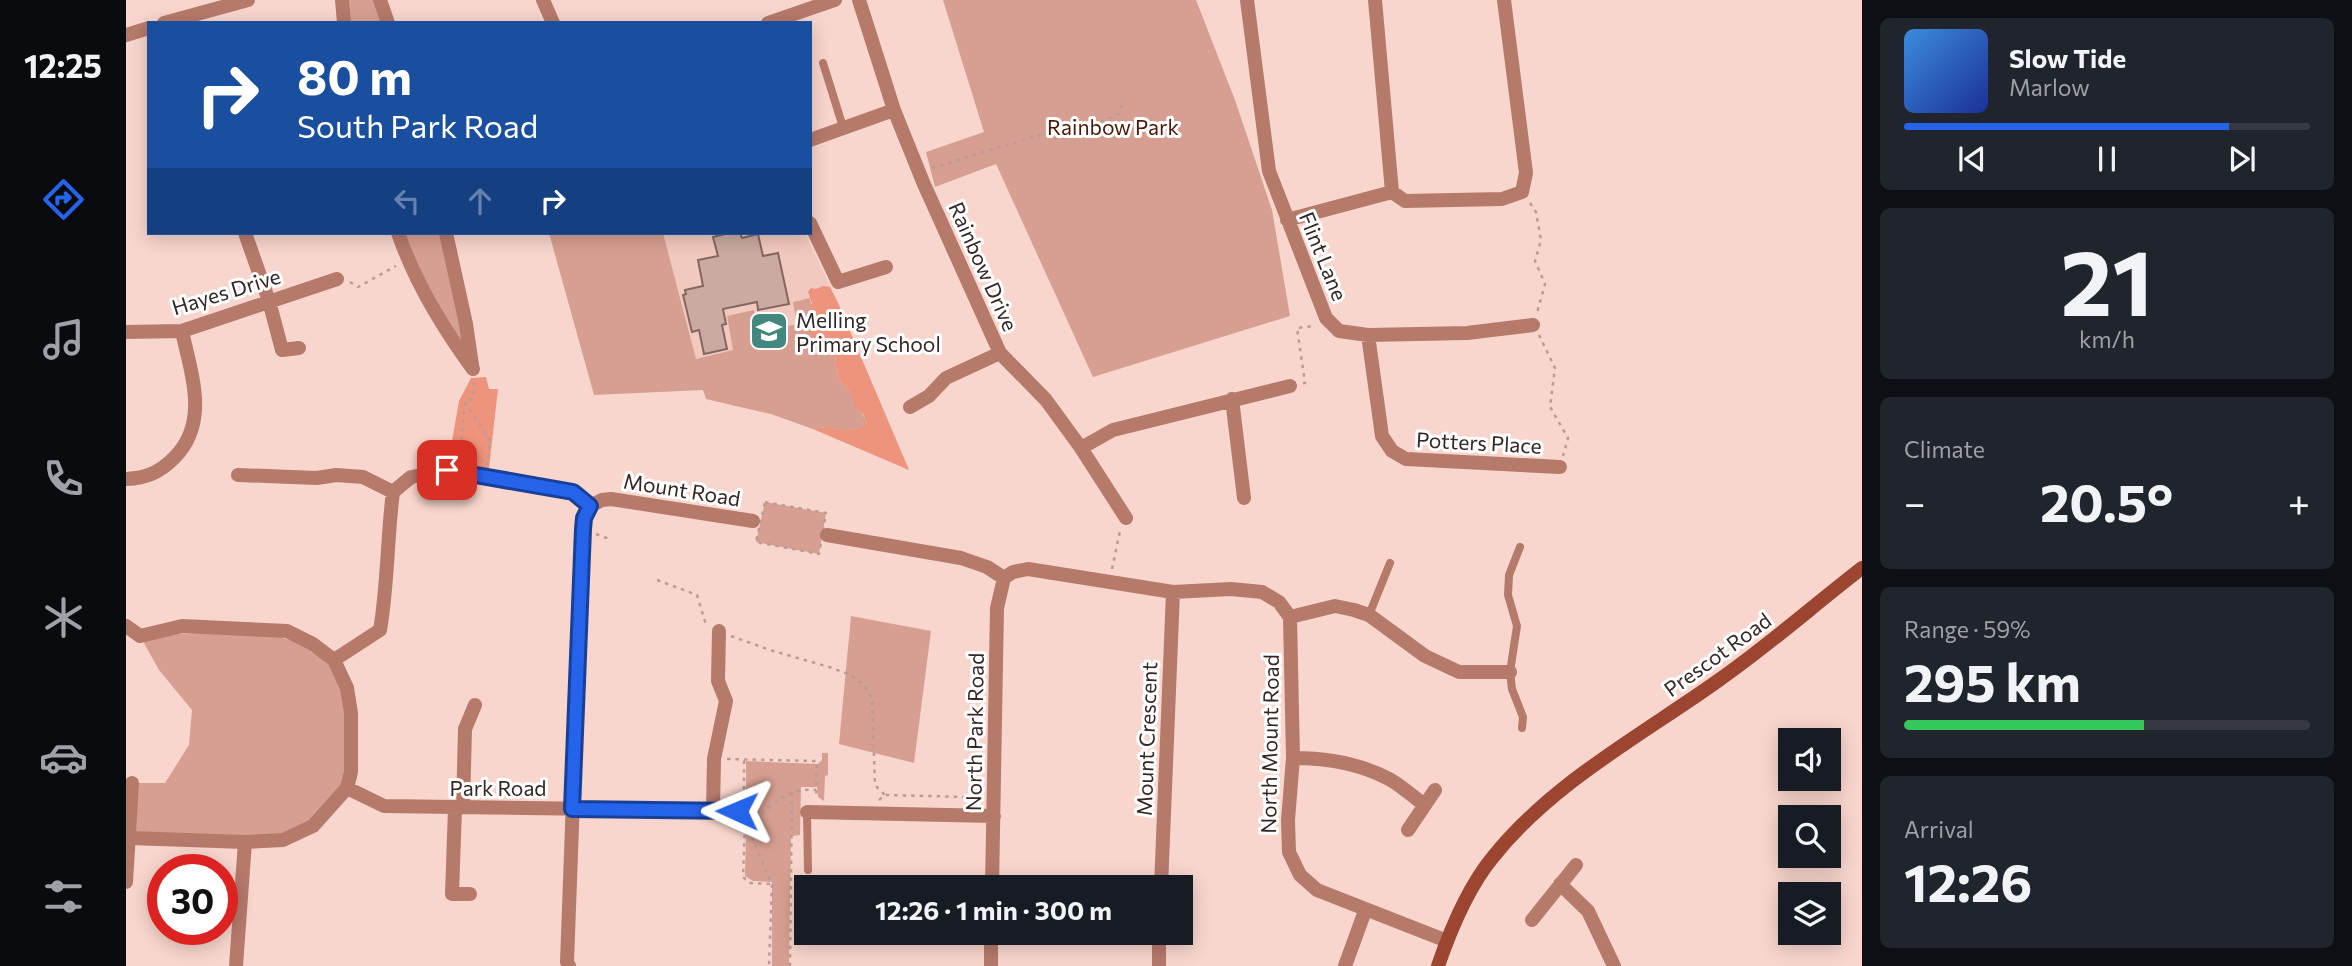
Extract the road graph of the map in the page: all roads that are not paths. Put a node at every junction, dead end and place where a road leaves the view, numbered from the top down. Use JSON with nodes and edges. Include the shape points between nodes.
{"nodes":[{"id":1,"x":248,"y":0,"type":"edge"},
{"id":2,"x":342,"y":0,"type":"edge"},
{"id":3,"x":380,"y":0,"type":"edge"},
{"id":4,"x":543,"y":0,"type":"edge"},
{"id":5,"x":835,"y":0,"type":"edge"},
{"id":6,"x":859,"y":0,"type":"edge"},
{"id":7,"x":1247,"y":0,"type":"edge"},
{"id":8,"x":1375,"y":0,"type":"edge"},
{"id":9,"x":1504,"y":0,"type":"edge"},
{"id":10,"x":187,"y":19,"type":"edge"},
{"id":11,"x":344,"y":21,"type":"edge"},
{"id":12,"x":386,"y":21,"type":"edge"},
{"id":13,"x":552,"y":21,"type":"edge"},
{"id":14,"x":774,"y":21,"type":"edge"},
{"id":15,"x":147,"y":29,"type":"edge"},
{"id":16,"x":126,"y":36,"type":"edge"},
{"id":17,"x":823,"y":63,"type":"dead end"},
{"id":18,"x":894,"y":110,"type":"junction"},
{"id":19,"x":843,"y":128,"type":"junction"},
{"id":20,"x":812,"y":139,"type":"edge"},
{"id":21,"x":1392,"y":192,"type":"junction"},
{"id":22,"x":1287,"y":220,"type":"junction"},
{"id":23,"x":812,"y":227,"type":"edge"},
{"id":24,"x":246,"y":235,"type":"edge"},
{"id":25,"x":399,"y":235,"type":"edge"},
{"id":26,"x":446,"y":235,"type":"edge"},
{"id":27,"x":886,"y":267,"type":"dead end"},
{"id":28,"x":337,"y":279,"type":"road end"},
{"id":29,"x":269,"y":301,"type":"junction"},
{"id":30,"x":466,"y":324,"type":"junction"},
{"id":31,"x":1533,"y":324,"type":"dead end"},
{"id":32,"x":445,"y":330,"type":"junction"},
{"id":33,"x":182,"y":331,"type":"junction"},
{"id":34,"x":126,"y":332,"type":"edge"},
{"id":35,"x":1368,"y":335,"type":"junction"},
{"id":36,"x":299,"y":348,"type":"dead end"},
{"id":37,"x":1000,"y":353,"type":"junction"},
{"id":38,"x":1290,"y":386,"type":"road end"},
{"id":39,"x":1232,"y":400,"type":"junction"},
{"id":40,"x":910,"y":407,"type":"dead end"},
{"id":41,"x":1081,"y":448,"type":"junction"},
{"id":42,"x":1560,"y":467,"type":"dead end"},
{"id":43,"x":238,"y":475,"type":"dead end"},
{"id":44,"x":126,"y":479,"type":"edge"},
{"id":45,"x":393,"y":492,"type":"junction"},
{"id":46,"x":1244,"y":498,"type":"dead end"},
{"id":47,"x":590,"y":506,"type":"junction"},
{"id":48,"x":1124,"y":516,"type":"road end"},
{"id":49,"x":753,"y":521,"type":"dead end"},
{"id":50,"x":827,"y":535,"type":"dead end"},
{"id":51,"x":1520,"y":547,"type":"dead end"},
{"id":52,"x":1390,"y":563,"type":"dead end"},
{"id":53,"x":1862,"y":569,"type":"edge"},
{"id":54,"x":1004,"y":578,"type":"junction"},
{"id":55,"x":1173,"y":592,"type":"junction"},
{"id":56,"x":1369,"y":615,"type":"junction"},
{"id":57,"x":1290,"y":617,"type":"junction"},
{"id":58,"x":126,"y":626,"type":"edge"},
{"id":59,"x":719,"y":631,"type":"road end"},
{"id":60,"x":334,"y":660,"type":"junction"},
{"id":61,"x":1510,"y":672,"type":"junction"},
{"id":62,"x":475,"y":705,"type":"dead end"},
{"id":63,"x":1522,"y":727,"type":"dead end"},
{"id":64,"x":1293,"y":758,"type":"junction"},
{"id":65,"x":132,"y":783,"type":"dead end"},
{"id":66,"x":347,"y":788,"type":"junction"},
{"id":67,"x":1435,"y":790,"type":"dead end"},
{"id":68,"x":1424,"y":805,"type":"junction"},
{"id":69,"x":459,"y":808,"type":"junction"},
{"id":70,"x":572,"y":809,"type":"junction"},
{"id":71,"x":713,"y":810,"type":"junction"},
{"id":72,"x":742,"y":811,"type":"road end"},
{"id":73,"x":807,"y":812,"type":"joint"},
{"id":74,"x":994,"y":816,"type":"junction"},
{"id":75,"x":1408,"y":830,"type":"dead end"},
{"id":76,"x":130,"y":838,"type":"junction"},
{"id":77,"x":245,"y":842,"type":"junction"},
{"id":78,"x":1576,"y":865,"type":"dead end"},
{"id":79,"x":808,"y":870,"type":"dead end"},
{"id":80,"x":992,"y":875,"type":"edge"},
{"id":81,"x":1161,"y":875,"type":"edge"},
{"id":82,"x":126,"y":881,"type":"edge"},
{"id":83,"x":1560,"y":884,"type":"junction"},
{"id":84,"x":470,"y":894,"type":"dead end"},
{"id":85,"x":1365,"y":911,"type":"junction"},
{"id":86,"x":1532,"y":920,"type":"dead end"},
{"id":87,"x":1447,"y":941,"type":"junction"},
{"id":88,"x":991,"y":945,"type":"edge"},
{"id":89,"x":1159,"y":945,"type":"edge"},
{"id":90,"x":236,"y":966,"type":"edge"},
{"id":91,"x":569,"y":966,"type":"edge"},
{"id":92,"x":991,"y":966,"type":"edge"},
{"id":93,"x":1159,"y":966,"type":"edge"},
{"id":94,"x":1345,"y":966,"type":"edge"},
{"id":95,"x":1438,"y":966,"type":"edge"},
{"id":96,"x":1614,"y":966,"type":"edge"}],
"edges":[{"from":1,"to":10,"type":"street"},
{"from":2,"to":11,"type":"street"},
{"from":3,"to":12,"type":"street"},
{"from":4,"to":13,"type":"street"},
{"from":5,"to":14,"type":"street"},
{"from":6,"to":18,"type":"street","name":"Rainbow Drive"},
{"from":7,"to":22,"type":"street","name":"Flint Lane","via":[[1269,171]]},
{"from":8,"to":21,"type":"street"},
{"from":9,"to":21,"type":"street","via":[[1526,173],[1522,192],[1502,199],[1405,201]]},
{"from":15,"to":16,"type":"street"},
{"from":17,"to":19,"type":"lane"},
{"from":18,"to":19,"type":"street"},
{"from":18,"to":37,"type":"street","name":"Rainbow Drive"},
{"from":19,"to":20,"type":"street"},
{"from":21,"to":22,"type":"street"},
{"from":22,"to":35,"type":"street","name":"Flint Lane","via":[[1326,318],[1339,331]]},
{"from":23,"to":27,"type":"street","via":[[838,282]]},
{"from":24,"to":29,"type":"street"},
{"from":25,"to":32,"type":"street"},
{"from":26,"to":30,"type":"street"},
{"from":28,"to":29,"type":"street","name":"Hayes Drive"},
{"from":29,"to":33,"type":"street","name":"Hayes Drive"},
{"from":29,"to":36,"type":"street","via":[[282,350]]},
{"from":30,"to":32,"type":"street"},
{"from":30,"to":32,"type":"street","via":[[473,374]]},
{"from":31,"to":35,"type":"street","name":"Flint Lane","via":[[1467,333]]},
{"from":33,"to":34,"type":"street","name":"Hayes Drive"},
{"from":33,"to":44,"type":"street","via":[[195,392],[195,424],[181,451],[162,469],[143,478]]},
{"from":35,"to":42,"type":"street","name":"Potters Place","via":[[1382,436],[1399,457]]},
{"from":37,"to":40,"type":"street","via":[[946,378]]},
{"from":37,"to":41,"type":"street","name":"Rainbow Drive","via":[[1045,400]]},
{"from":38,"to":39,"type":"street"},
{"from":39,"to":41,"type":"street","via":[[1113,430]]},
{"from":39,"to":46,"type":"street"},
{"from":41,"to":48,"type":"street","name":"Rainbow Drive"},
{"from":43,"to":45,"type":"street","via":[[350,476]]},
{"from":45,"to":47,"type":"street","via":[[411,477],[447,470],[573,492]]},
{"from":45,"to":60,"type":"street","via":[[380,630]]},
{"from":47,"to":49,"type":"street","name":"Mount Road","via":[[611,499]]},
{"from":47,"to":70,"type":"street","via":[[583,529]]},
{"from":50,"to":54,"type":"street","via":[[961,558]]},
{"from":51,"to":61,"type":"lane","via":[[1509,575],[1508,595],[1517,625]]},
{"from":52,"to":56,"type":"lane"},
{"from":53,"to":87,"type":"main road","name":"Prescot Road","via":[[1765,647],[1547,801],[1491,859]]},
{"from":54,"to":55,"type":"street","via":[[1028,569]]},
{"from":54,"to":74,"type":"street","name":"North Park Road","via":[[997,608]]},
{"from":55,"to":57,"type":"street","via":[[1262,592],[1279,602]]},
{"from":55,"to":81,"type":"street","name":"Mount Crescent"},
{"from":56,"to":57,"type":"street","via":[[1335,606]]},
{"from":56,"to":61,"type":"street","via":[[1425,656],[1459,672]]},
{"from":57,"to":64,"type":"street","name":"North Mount Road"},
{"from":58,"to":60,"type":"street","via":[[140,636],[182,626],[287,631]]},
{"from":59,"to":71,"type":"street","via":[[718,681],[726,701],[714,759]]},
{"from":60,"to":66,"type":"street","via":[[347,688],[351,713]]},
{"from":61,"to":63,"type":"lane"},
{"from":62,"to":69,"type":"street","via":[[465,729]]},
{"from":64,"to":68,"type":"street","via":[[1350,764],[1390,779]]},
{"from":64,"to":85,"type":"street","name":"North Mount Road","via":[[1289,852],[1300,875],[1317,890]]},
{"from":65,"to":76,"type":"street"},
{"from":66,"to":69,"type":"street","name":"Park Road","via":[[384,806]]},
{"from":66,"to":77,"type":"street","via":[[313,826],[283,841]]},
{"from":67,"to":68,"type":"street"},
{"from":68,"to":75,"type":"street"},
{"from":69,"to":70,"type":"street","name":"Park Road"},
{"from":69,"to":84,"type":"street","via":[[452,894]]},
{"from":70,"to":71,"type":"street","name":"Park Road"},
{"from":70,"to":91,"type":"street"},
{"from":71,"to":72,"type":"street","name":"Park Road"},
{"from":73,"to":74,"type":"street"},
{"from":73,"to":79,"type":"lane"},
{"from":74,"to":80,"type":"street","name":"North Park Road"},
{"from":76,"to":77,"type":"street"},
{"from":76,"to":82,"type":"street"},
{"from":77,"to":90,"type":"street"},
{"from":78,"to":83,"type":"street"},
{"from":83,"to":86,"type":"street"},
{"from":83,"to":96,"type":"street","via":[[1588,911]]},
{"from":85,"to":87,"type":"street","name":"North Mount Road"},
{"from":85,"to":94,"type":"street"},
{"from":87,"to":95,"type":"main road","name":"Prescot Road"},
{"from":88,"to":92,"type":"street"},
{"from":89,"to":93,"type":"street"}]}
